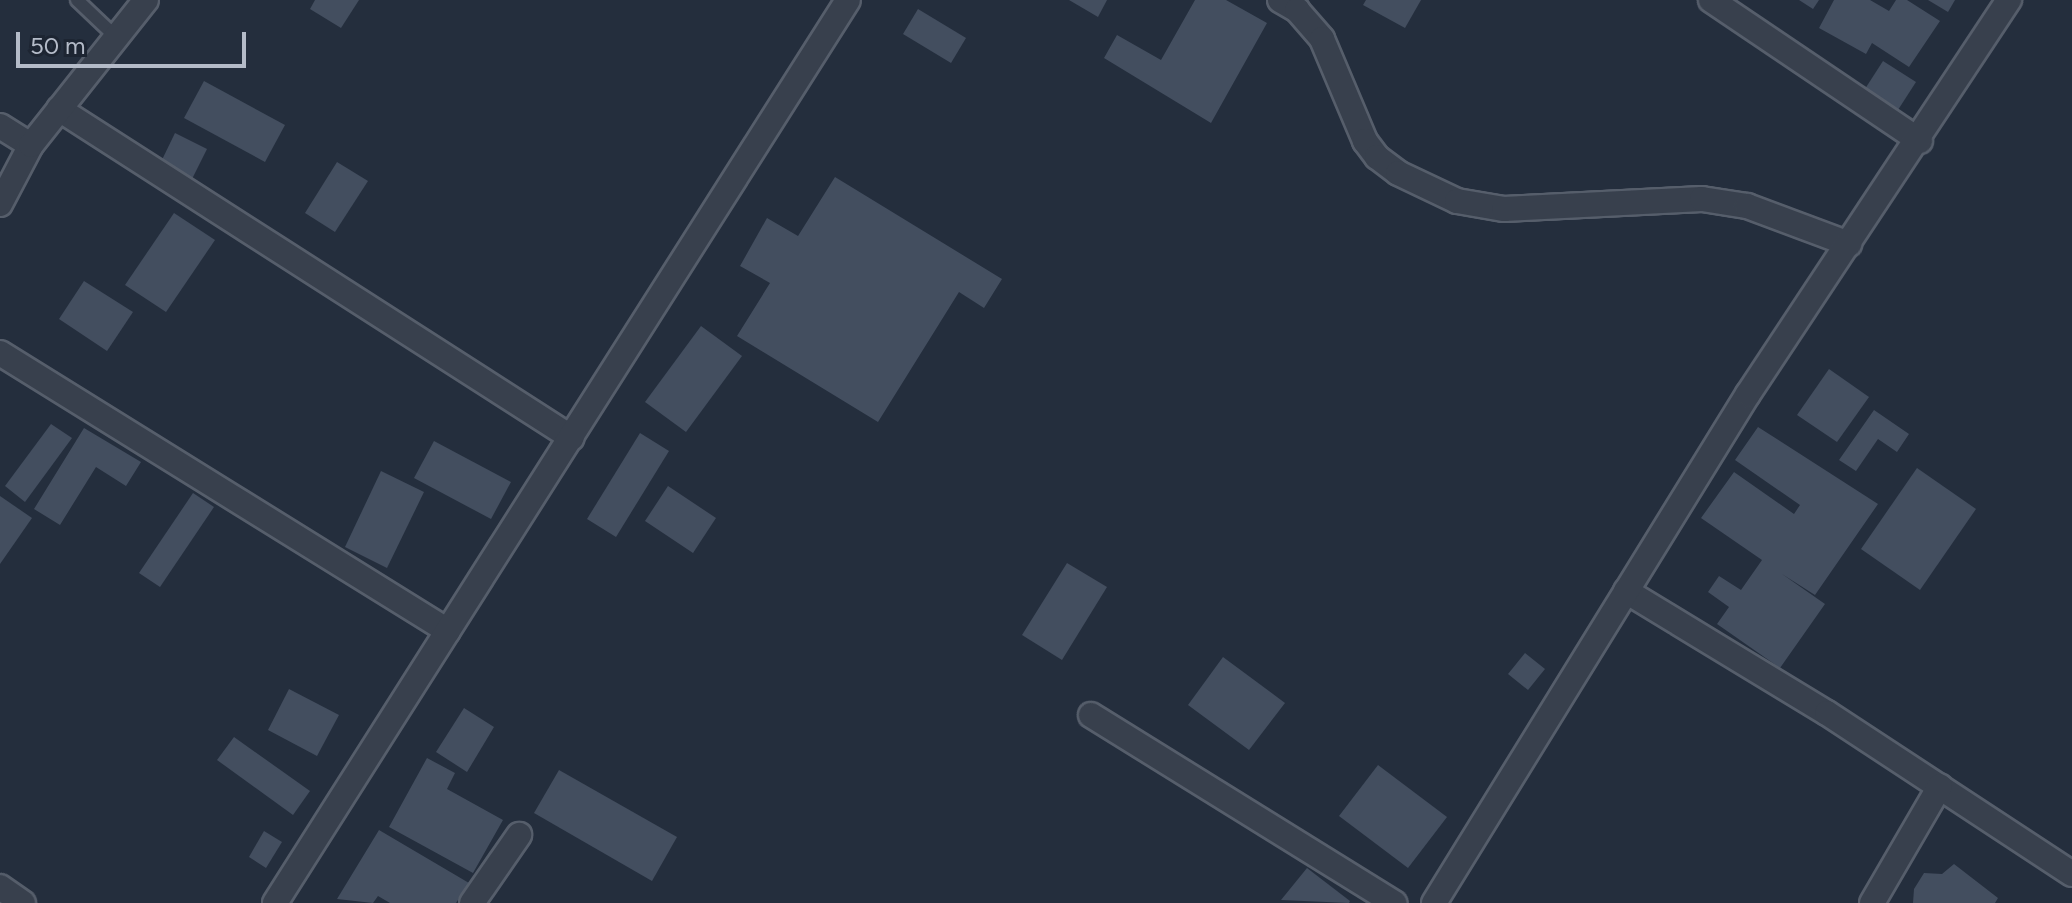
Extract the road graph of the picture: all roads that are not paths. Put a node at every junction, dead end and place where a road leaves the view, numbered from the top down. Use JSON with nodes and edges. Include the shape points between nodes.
{"nodes":[{"id":1,"x":77,"y":0,"type":"edge"},
{"id":2,"x":146,"y":0,"type":"edge"},
{"id":3,"x":848,"y":0,"type":"edge"},
{"id":4,"x":1280,"y":0,"type":"edge"},
{"id":5,"x":1711,"y":0,"type":"edge"},
{"id":6,"x":2009,"y":0,"type":"edge"},
{"id":7,"x":116,"y":37,"type":"junction"},
{"id":8,"x":59,"y":109,"type":"junction"},
{"id":9,"x":0,"y":126,"type":"edge"},
{"id":10,"x":1920,"y":141,"type":"junction"},
{"id":11,"x":31,"y":145,"type":"junction"},
{"id":12,"x":0,"y":204,"type":"edge"},
{"id":13,"x":1849,"y":244,"type":"junction"},
{"id":14,"x":0,"y":353,"type":"edge"},
{"id":15,"x":572,"y":438,"type":"junction"},
{"id":16,"x":1626,"y":591,"type":"junction"},
{"id":17,"x":448,"y":631,"type":"junction"},
{"id":18,"x":1091,"y":715,"type":"dead end"},
{"id":19,"x":1940,"y":786,"type":"junction"},
{"id":20,"x":519,"y":835,"type":"dead end"},
{"id":21,"x":2072,"y":874,"type":"edge"},
{"id":22,"x":0,"y":887,"type":"edge"},
{"id":23,"x":23,"y":903,"type":"edge"},
{"id":24,"x":276,"y":903,"type":"edge"},
{"id":25,"x":472,"y":903,"type":"edge"},
{"id":26,"x":1394,"y":903,"type":"edge"},
{"id":27,"x":1434,"y":903,"type":"edge"},
{"id":28,"x":1872,"y":903,"type":"edge"}],
"edges":[{"from":1,"to":7,"type":"lane"},
{"from":2,"to":7,"type":"street"},
{"from":3,"to":15,"type":"street"},
{"from":4,"to":13,"type":"street","via":[[1305,17],[1322,39],[1365,141],[1377,157],[1457,201],[1504,209],[1702,199],[1747,206]]},
{"from":5,"to":10,"type":"street"},
{"from":6,"to":10,"type":"street"},
{"from":7,"to":8,"type":"street"},
{"from":8,"to":11,"type":"street"},
{"from":8,"to":15,"type":"street"},
{"from":9,"to":11,"type":"street"},
{"from":10,"to":13,"type":"street"},
{"from":11,"to":12,"type":"street"},
{"from":13,"to":16,"type":"street"},
{"from":14,"to":17,"type":"street"},
{"from":15,"to":17,"type":"street"},
{"from":16,"to":19,"type":"street"},
{"from":16,"to":27,"type":"street"},
{"from":17,"to":24,"type":"street"},
{"from":18,"to":26,"type":"street"},
{"from":19,"to":21,"type":"street"},
{"from":19,"to":28,"type":"street"},
{"from":20,"to":25,"type":"street"},
{"from":22,"to":23,"type":"street"}]}
